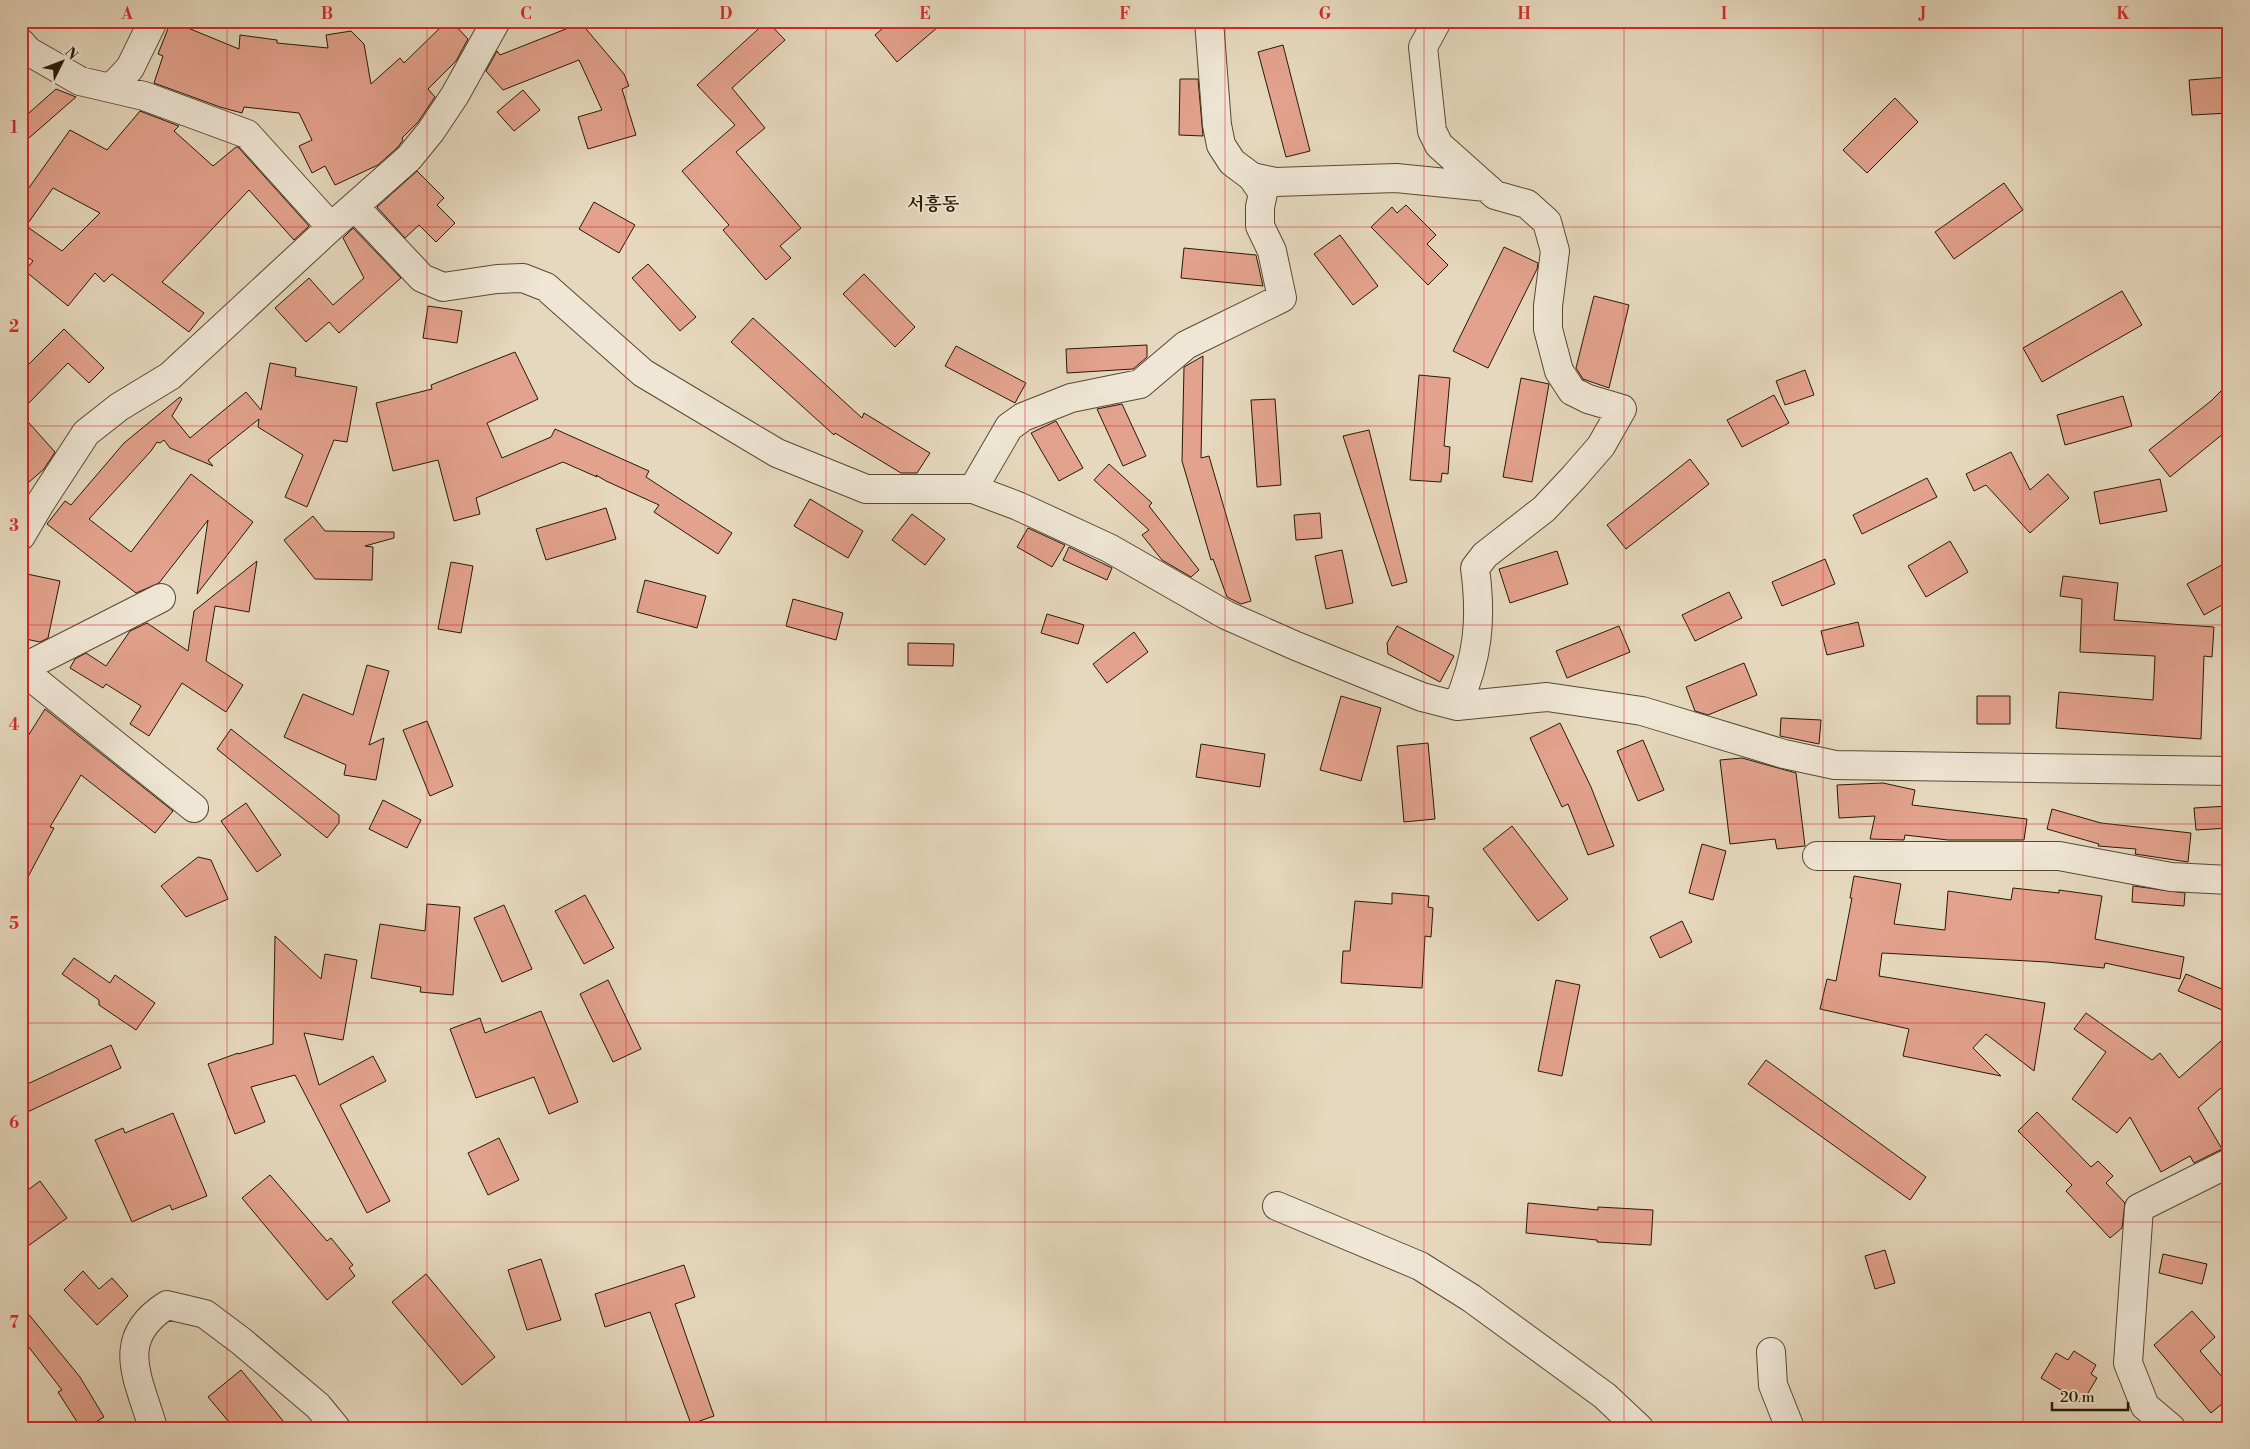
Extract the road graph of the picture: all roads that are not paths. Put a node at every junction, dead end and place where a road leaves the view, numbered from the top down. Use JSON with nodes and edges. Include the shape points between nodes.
{"nodes":[{"id":1,"x":153,"y":21,"type":"edge"},
{"id":2,"x":496,"y":21,"type":"edge"},
{"id":3,"x":1209,"y":21,"type":"edge"},
{"id":4,"x":1437,"y":21,"type":"edge"},
{"id":5,"x":21,"y":43,"type":"edge"},
{"id":6,"x":111,"y":88,"type":"junction"},
{"id":7,"x":1252,"y":177,"type":"junction"},
{"id":8,"x":1486,"y":186,"type":"junction"},
{"id":9,"x":355,"y":206,"type":"junction"},
{"id":10,"x":331,"y":227,"type":"junction"},
{"id":11,"x":973,"y":489,"type":"junction"},
{"id":12,"x":21,"y":536,"type":"edge"},
{"id":13,"x":161,"y":598,"type":"dead end"},
{"id":14,"x":21,"y":669,"type":"edge"},
{"id":15,"x":1457,"y":706,"type":"junction"},
{"id":16,"x":2229,"y":771,"type":"edge"},
{"id":17,"x":194,"y":808,"type":"dead end"},
{"id":18,"x":1817,"y":856,"type":"dead end"},
{"id":19,"x":2229,"y":880,"type":"edge"},
{"id":20,"x":2229,"y":1163,"type":"edge"},
{"id":21,"x":1277,"y":1206,"type":"dead end"},
{"id":22,"x":1771,"y":1352,"type":"dead end"},
{"id":23,"x":153,"y":1428,"type":"edge"},
{"id":24,"x":336,"y":1428,"type":"edge"},
{"id":25,"x":1639,"y":1428,"type":"edge"},
{"id":26,"x":1790,"y":1428,"type":"edge"},
{"id":27,"x":2171,"y":1428,"type":"edge"}],
"edges":[{"from":1,"to":6,"type":"street","via":[[130,68]]},
{"from":2,"to":9,"type":"street","via":[[431,131],[409,158]]},
{"from":3,"to":7,"type":"street","via":[[1221,145],[1232,162]]},
{"from":4,"to":8,"type":"street","via":[[1423,47],[1432,131],[1439,145]]},
{"from":5,"to":6,"type":"street","via":[[28,51],[80,81]]},
{"from":6,"to":10,"type":"street","via":[[144,96],[247,134]]},
{"from":7,"to":8,"type":"street","via":[[1275,182],[1396,178]]},
{"from":7,"to":11,"type":"street","via":[[1263,193],[1260,226],[1272,250],[1282,298],[1186,345],[1140,384],[1071,398],[1023,417],[1009,427]]},
{"from":8,"to":15,"type":"street","via":[[1495,195],[1527,204],[1547,222],[1555,251],[1548,329],[1558,371],[1572,391],[1622,409],[1601,446],[1574,477],[1544,509],[1484,555],[1475,568],[1480,604],[1476,647],[1468,681]]},
{"from":9,"to":10,"type":"street"},
{"from":9,"to":11,"type":"street","via":[[422,278],[443,287],[523,278],[546,287],[644,373],[777,453],[866,489]]},
{"from":10,"to":12,"type":"street","via":[[170,376],[119,407],[86,433]]},
{"from":11,"to":15,"type":"street","via":[[1109,548],[1226,615],[1422,697]]},
{"from":13,"to":14,"type":"street"},
{"from":14,"to":17,"type":"street"},
{"from":15,"to":16,"type":"street","via":[[1547,697],[1642,711],[1784,754],[1835,765]]},
{"from":18,"to":19,"type":"street","via":[[2059,856],[2171,877]]},
{"from":20,"to":27,"type":"street","via":[[2139,1208],[2128,1363],[2145,1406]]},
{"from":21,"to":25,"type":"street","via":[[1420,1266],[1471,1298],[1605,1396]]},
{"from":22,"to":26,"type":"street","via":[[1773,1385]]},
{"from":23,"to":24,"type":"street","via":[[132,1356],[137,1336],[152,1315],[167,1305],[205,1314],[318,1406]]}]}
